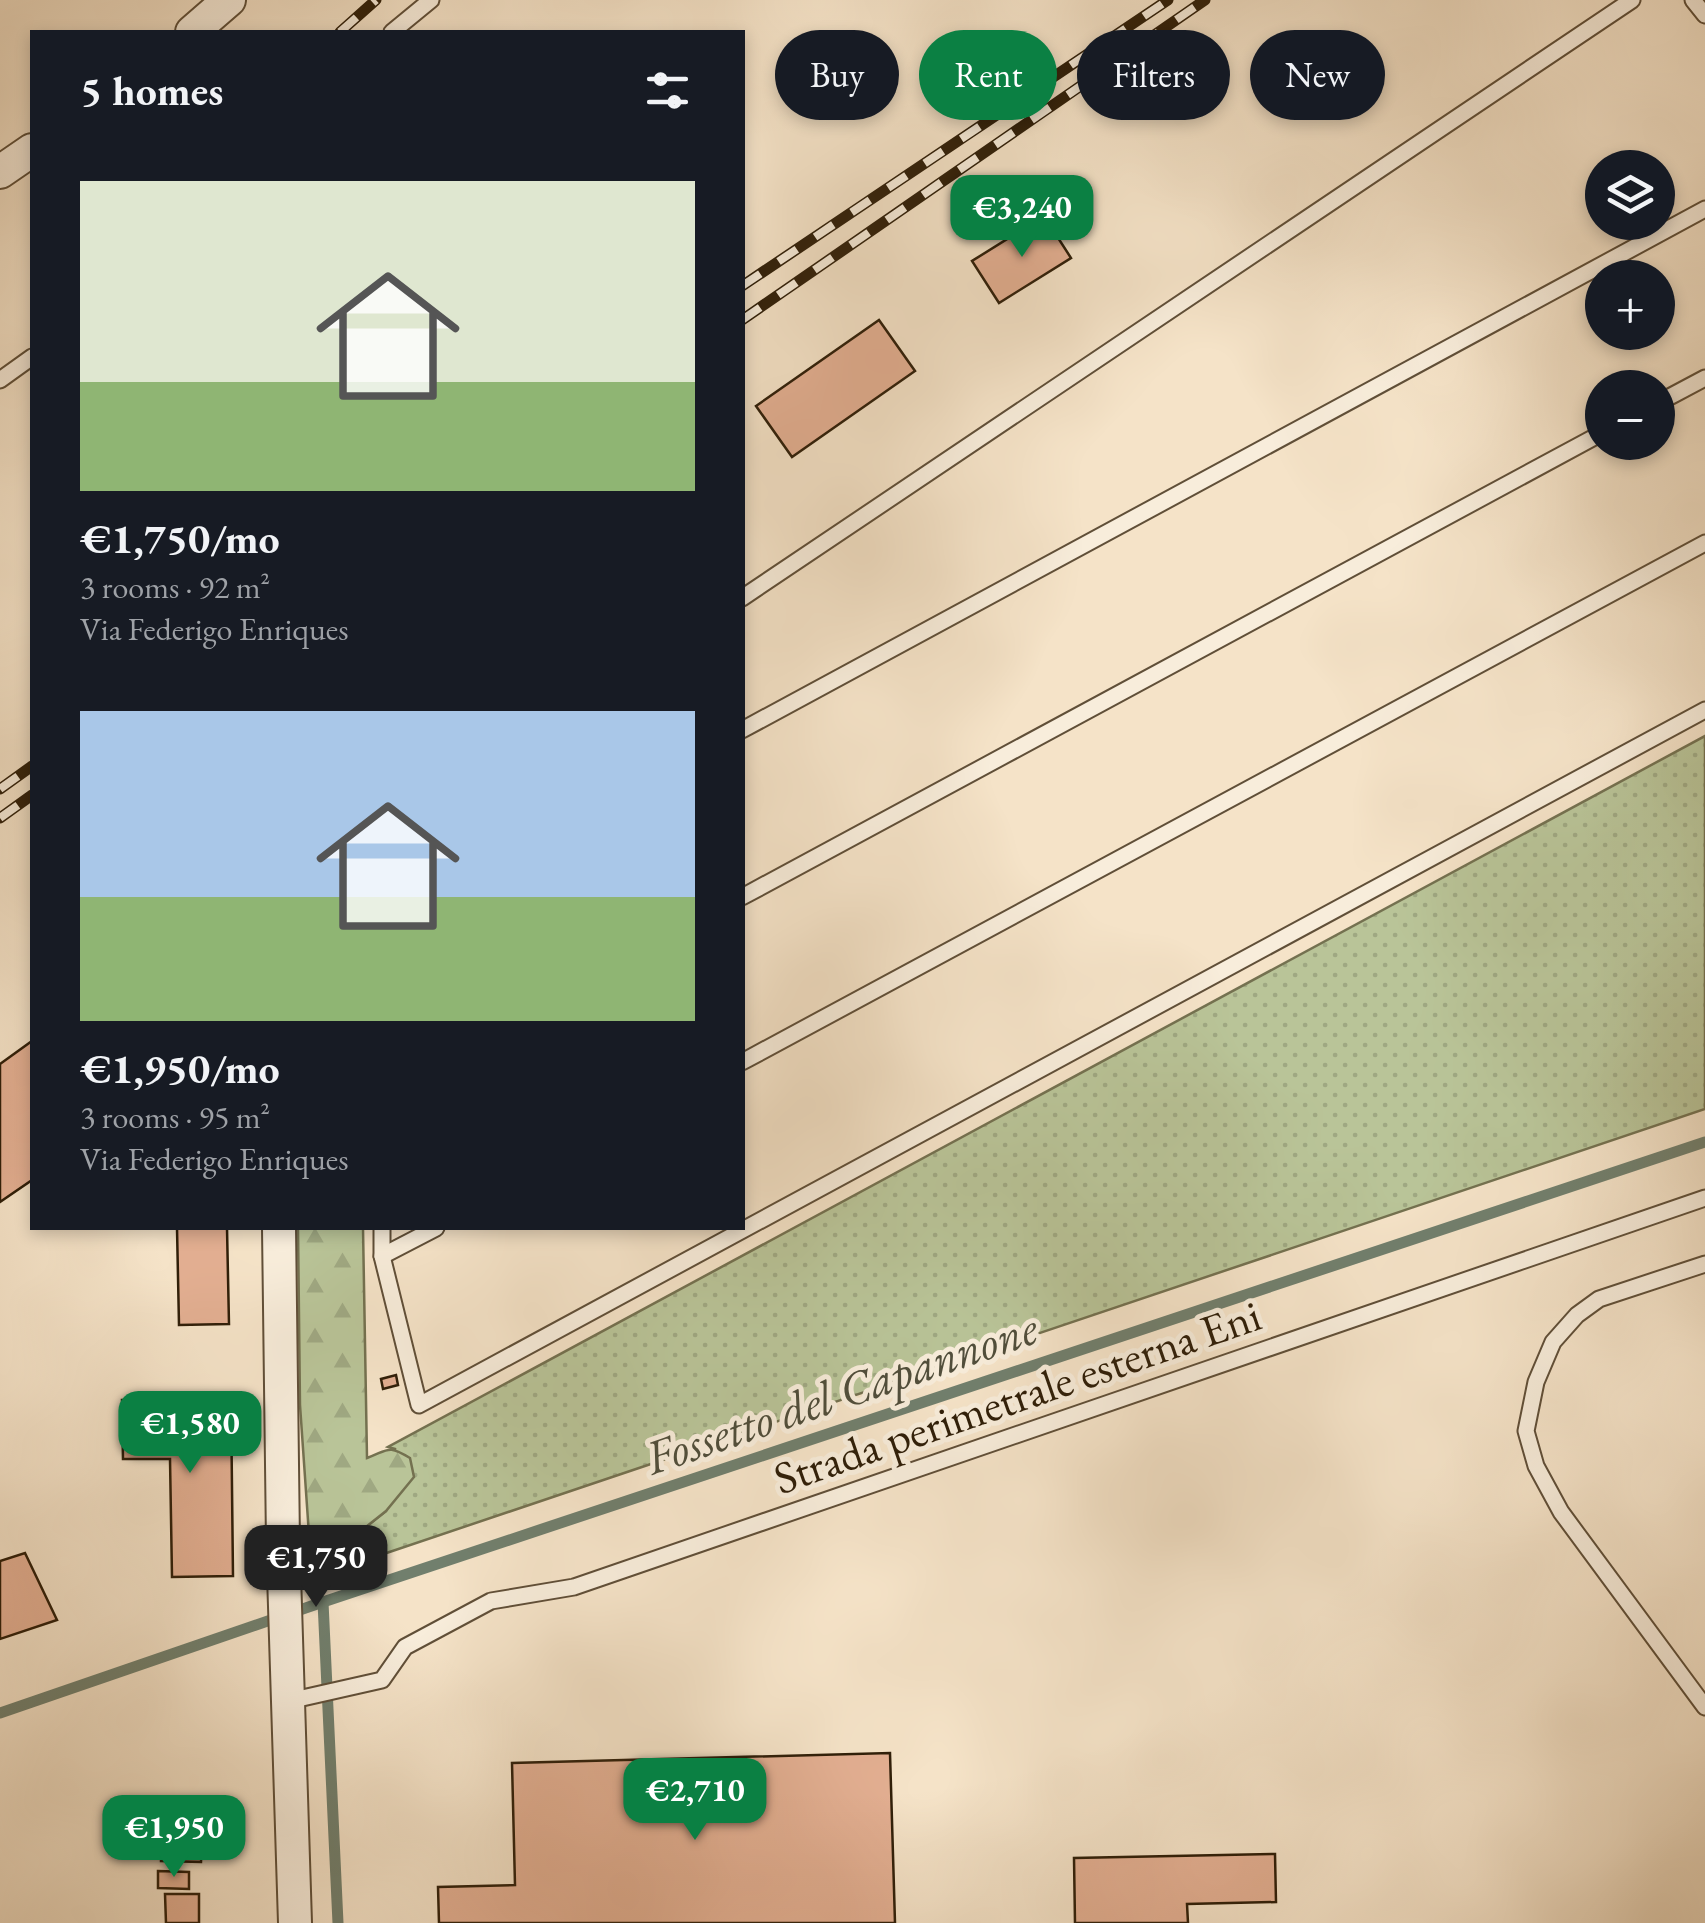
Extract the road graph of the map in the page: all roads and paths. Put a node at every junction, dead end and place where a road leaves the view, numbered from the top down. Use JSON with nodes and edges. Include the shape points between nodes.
{"nodes":[{"id":1,"x":229,"y":0,"type":"edge"},
{"id":2,"x":431,"y":0,"type":"edge"},
{"id":3,"x":1632,"y":0,"type":"edge"},
{"id":4,"x":1694,"y":0,"type":"edge"},
{"id":5,"x":1705,"y":15,"type":"edge"},
{"id":6,"x":194,"y":30,"type":"edge"},
{"id":7,"x":394,"y":30,"type":"edge"},
{"id":8,"x":30,"y":151,"type":"edge"},
{"id":9,"x":0,"y":172,"type":"edge"},
{"id":10,"x":1705,"y":209,"type":"edge"},
{"id":11,"x":30,"y":359,"type":"edge"},
{"id":12,"x":1705,"y":378,"type":"edge"},
{"id":13,"x":0,"y":380,"type":"edge"},
{"id":14,"x":1675,"y":395,"type":"edge"},
{"id":15,"x":1585,"y":442,"type":"edge"},
{"id":16,"x":1705,"y":543,"type":"edge"},
{"id":17,"x":745,"y":596,"type":"edge"},
{"id":18,"x":1705,"y":710,"type":"edge"},
{"id":19,"x":745,"y":728,"type":"edge"},
{"id":20,"x":745,"y":895,"type":"edge"},
{"id":21,"x":745,"y":1060,"type":"edge"},
{"id":22,"x":1705,"y":1198,"type":"edge"},
{"id":23,"x":745,"y":1229,"type":"edge"},
{"id":24,"x":279,"y":1230,"type":"edge"},
{"id":25,"x":382,"y":1230,"type":"edge"},
{"id":26,"x":432,"y":1230,"type":"edge"},
{"id":27,"x":743,"y":1230,"type":"edge"},
{"id":28,"x":382,"y":1256,"type":"junction"},
{"id":29,"x":1705,"y":1264,"type":"edge"},
{"id":30,"x":297,"y":1692,"type":"junction"},
{"id":31,"x":1705,"y":1707,"type":"edge"},
{"id":32,"x":295,"y":1923,"type":"edge"}],
"edges":[{"from":1,"to":6,"type":"street"},
{"from":2,"to":7,"type":"lane"},
{"from":3,"to":17,"type":"lane"},
{"from":4,"to":5,"type":"lane"},
{"from":8,"to":9,"type":"street"},
{"from":10,"to":19,"type":"lane"},
{"from":11,"to":13,"type":"lane"},
{"from":12,"to":14,"type":"lane"},
{"from":15,"to":20,"type":"lane"},
{"from":16,"to":21,"type":"lane"},
{"from":18,"to":23,"type":"lane"},
{"from":22,"to":30,"type":"lane","name":"Strada perimetrale esterna Eni","via":[[574,1587],[491,1601],[404,1647],[382,1680]]},
{"from":24,"to":30,"type":"street","via":[[284,1544]]},
{"from":25,"to":28,"type":"lane"},
{"from":26,"to":28,"type":"lane"},
{"from":27,"to":28,"type":"lane","via":[[419,1405]]},
{"from":29,"to":31,"type":"lane","via":[[1599,1300],[1577,1315],[1553,1342],[1526,1431],[1561,1512]]},
{"from":30,"to":32,"type":"street"}]}
